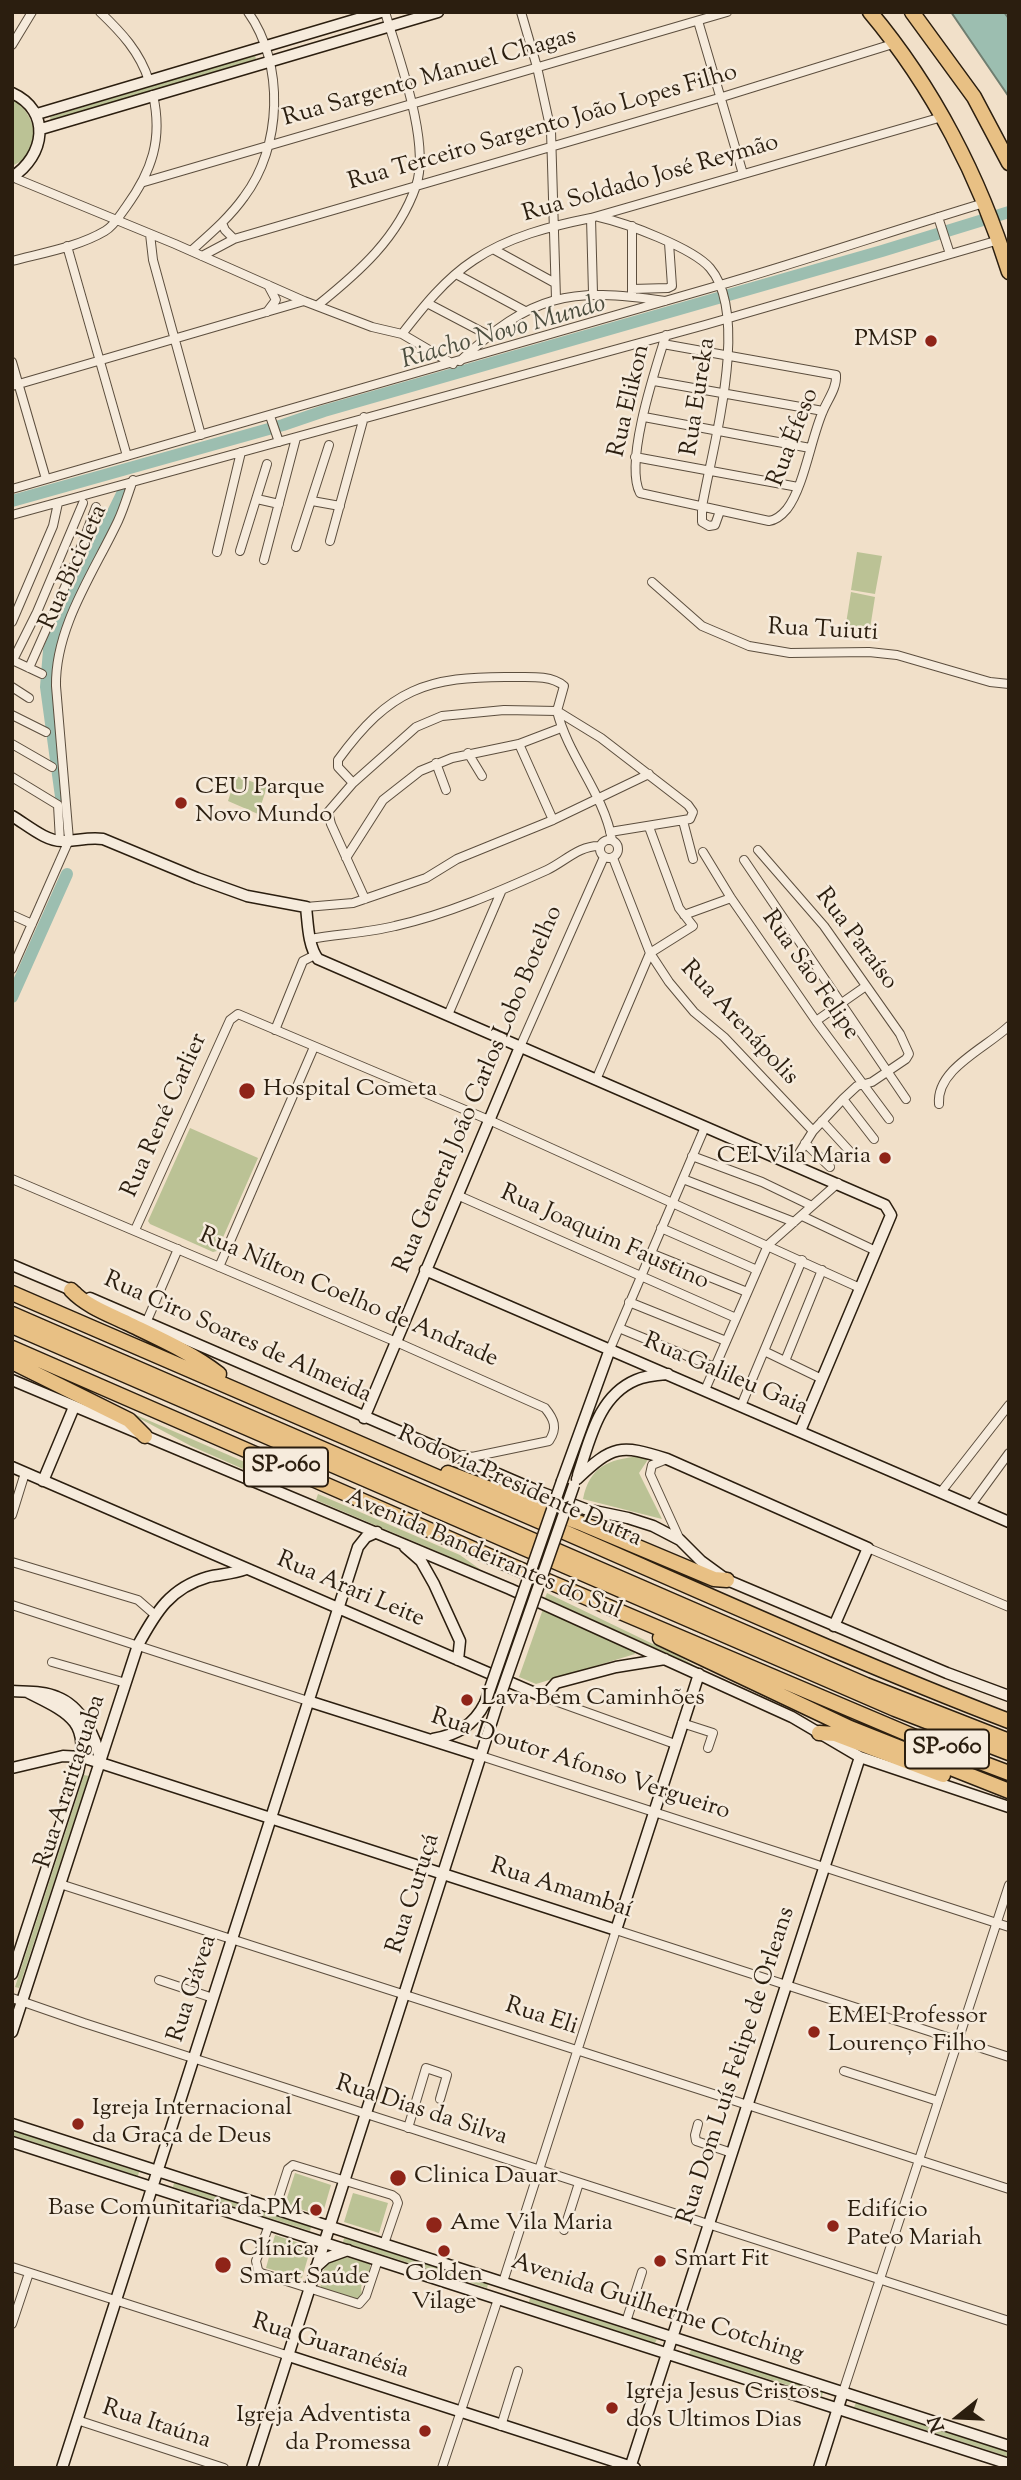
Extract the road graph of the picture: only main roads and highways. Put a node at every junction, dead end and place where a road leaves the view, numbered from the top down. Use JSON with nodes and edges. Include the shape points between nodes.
{"nodes":[{"id":1,"x":383,"y":12,"type":"edge"},
{"id":2,"x":438,"y":12,"type":"edge"},
{"id":3,"x":870,"y":12,"type":"edge"},
{"id":4,"x":912,"y":12,"type":"edge"},
{"id":5,"x":12,"y":93,"type":"edge"},
{"id":6,"x":37,"y":114,"type":"junction"},
{"id":7,"x":41,"y":129,"type":"junction"},
{"id":8,"x":1009,"y":163,"type":"edge"},
{"id":9,"x":12,"y":177,"type":"edge"},
{"id":10,"x":1009,"y":272,"type":"edge"},
{"id":11,"x":12,"y":816,"type":"edge"},
{"id":12,"x":520,"y":1047,"type":"junction"},
{"id":13,"x":12,"y":1265,"type":"edge"},
{"id":14,"x":425,"y":1270,"type":"junction"},
{"id":15,"x":71,"y":1290,"type":"junction"},
{"id":16,"x":12,"y":1293,"type":"edge"},
{"id":17,"x":12,"y":1314,"type":"edge"},
{"id":18,"x":12,"y":1326,"type":"edge"},
{"id":19,"x":12,"y":1348,"type":"edge"},
{"id":20,"x":610,"y":1349,"type":"junction"},
{"id":21,"x":12,"y":1362,"type":"edge"},
{"id":22,"x":668,"y":1374,"type":"junction"},
{"id":23,"x":12,"y":1380,"type":"edge"},
{"id":24,"x":237,"y":1388,"type":"junction"},
{"id":25,"x":74,"y":1407,"type":"junction"},
{"id":26,"x":364,"y":1418,"type":"junction"},
{"id":27,"x":800,"y":1431,"type":"junction"},
{"id":28,"x":145,"y":1436,"type":"junction"},
{"id":29,"x":411,"y":1466,"type":"junction"},
{"id":30,"x":12,"y":1467,"type":"edge"},
{"id":31,"x":43,"y":1481,"type":"junction"},
{"id":32,"x":575,"y":1482,"type":"junction"},
{"id":33,"x":1009,"y":1522,"type":"edge"},
{"id":34,"x":377,"y":1532,"type":"junction"},
{"id":35,"x":398,"y":1541,"type":"junction"},
{"id":36,"x":224,"y":1559,"type":"junction"},
{"id":37,"x":246,"y":1569,"type":"junction"},
{"id":38,"x":211,"y":1576,"type":"junction"},
{"id":39,"x":727,"y":1580,"type":"junction"},
{"id":40,"x":559,"y":1586,"type":"junction"},
{"id":41,"x":338,"y":1608,"type":"junction"},
{"id":42,"x":834,"y":1626,"type":"junction"},
{"id":43,"x":458,"y":1660,"type":"junction"},
{"id":44,"x":665,"y":1660,"type":"junction"},
{"id":45,"x":699,"y":1674,"type":"junction"},
{"id":46,"x":12,"y":1691,"type":"edge"},
{"id":47,"x":27,"y":1692,"type":"junction"},
{"id":48,"x":1009,"y":1696,"type":"edge"},
{"id":49,"x":308,"y":1701,"type":"junction"},
{"id":50,"x":1009,"y":1721,"type":"edge"},
{"id":51,"x":819,"y":1733,"type":"junction"},
{"id":52,"x":429,"y":1740,"type":"junction"},
{"id":53,"x":1008,"y":1750,"type":"edge"},
{"id":54,"x":481,"y":1756,"type":"junction"},
{"id":55,"x":860,"y":1757,"type":"junction"},
{"id":56,"x":80,"y":1763,"type":"junction"},
{"id":57,"x":100,"y":1763,"type":"junction"},
{"id":58,"x":12,"y":1768,"type":"edge"},
{"id":59,"x":1009,"y":1773,"type":"edge"},
{"id":60,"x":1009,"y":1791,"type":"edge"},
{"id":61,"x":1009,"y":1798,"type":"edge"},
{"id":62,"x":1009,"y":1807,"type":"edge"},
{"id":63,"x":271,"y":1818,"type":"junction"},
{"id":64,"x":443,"y":1874,"type":"junction"},
{"id":65,"x":12,"y":1974,"type":"edge"},
{"id":66,"x":17,"y":1999,"type":"edge"},
{"id":67,"x":12,"y":2032,"type":"edge"},
{"id":68,"x":12,"y":2124,"type":"edge"},
{"id":69,"x":12,"y":2142,"type":"edge"},
{"id":70,"x":157,"y":2171,"type":"junction"},
{"id":71,"x":152,"y":2187,"type":"junction"},
{"id":72,"x":328,"y":2226,"type":"junction"},
{"id":73,"x":323,"y":2242,"type":"junction"},
{"id":74,"x":348,"y":2250,"type":"junction"},
{"id":75,"x":314,"y":2269,"type":"junction"},
{"id":76,"x":672,"y":2337,"type":"junction"},
{"id":77,"x":667,"y":2354,"type":"junction"},
{"id":78,"x":286,"y":2355,"type":"junction"},
{"id":79,"x":843,"y":2392,"type":"junction"},
{"id":80,"x":838,"y":2408,"type":"junction"},
{"id":81,"x":1009,"y":2446,"type":"edge"},
{"id":82,"x":1009,"y":2463,"type":"edge"},
{"id":83,"x":632,"y":2467,"type":"edge"},
{"id":84,"x":62,"y":2468,"type":"edge"},
{"id":85,"x":252,"y":2468,"type":"edge"},
{"id":86,"x":819,"y":2468,"type":"edge"}],
"edges":[{"from":1,"to":6,"type":"main road"},
{"from":2,"to":7,"type":"main road"},
{"from":3,"to":10,"type":"highway","via":[[896,43],[942,117],[986,206]]},
{"from":4,"to":8,"type":"highway","via":[[974,97]]},
{"from":5,"to":6,"type":"main road"},
{"from":6,"to":7,"type":"main road"},
{"from":7,"to":9,"type":"main road","via":[[35,150]]},
{"from":11,"to":12,"type":"main road","via":[[49,838],[103,839],[247,896],[306,907],[318,959]]},
{"from":12,"to":14,"type":"main road","name":"Rua General João Carlos Lobo Botelho"},
{"from":12,"to":27,"type":"main road","via":[[885,1205],[891,1215]]},
{"from":13,"to":15,"type":"main road","name":"Rua Ciro Soares de Almeida"},
{"from":14,"to":20,"type":"main road","name":"Rua Galileu Gaia"},
{"from":14,"to":26,"type":"main road","name":"Rua General João Carlos Lobo Botelho"},
{"from":15,"to":24,"type":"highway","via":[[81,1301],[207,1365]]},
{"from":15,"to":26,"type":"main road","name":"Rua Ciro Soares de Almeida"},
{"from":16,"to":24,"type":"highway","name":"Rodovia Presidente Dutra","number":"SP-060"},
{"from":17,"to":53,"type":"highway","name":"Rodovia Presidente Dutra","number":"SP-060"},
{"from":18,"to":53,"type":"highway","name":"Rodovia Presidente Dutra","number":"SP-060","via":[[884,1705]]},
{"from":19,"to":40,"type":"highway","number":"SP-060"},
{"from":20,"to":22,"type":"main road","name":"Rua Galileu Gaia"},
{"from":20,"to":52,"type":"main road","bridge":true,"via":[[485,1703],[471,1724]]},
{"from":21,"to":28,"type":"highway","via":[[129,1420]]},
{"from":22,"to":27,"type":"main road","name":"Rua Galileu Gaia"},
{"from":22,"to":32,"type":"main road","name":"Rua Curuçá","via":[[640,1379],[614,1394],[598,1418]]},
{"from":23,"to":25,"type":"main road","name":"Avenida Bandeirantes do Sul"},
{"from":24,"to":29,"type":"highway","name":"Rodovia Presidente Dutra","number":"SP-060"},
{"from":25,"to":28,"type":"main road","name":"Avenida Bandeirantes do Sul"},
{"from":25,"to":31,"type":"main road"},
{"from":26,"to":39,"type":"main road","name":"Rua Ciro Soares de Almeida","via":[[574,1504],[640,1521],[680,1540]]},
{"from":27,"to":33,"type":"main road","name":"Rua Galileu Gaia"},
{"from":28,"to":34,"type":"main road","name":"Avenida Bandeirantes do Sul"},
{"from":29,"to":39,"type":"highway","via":[[456,1475],[714,1579]]},
{"from":29,"to":50,"type":"highway","name":"Rodovia Presidente Dutra","number":"SP-060","via":[[856,1661]]},
{"from":30,"to":31,"type":"main road","name":"Rua Arari Leite"},
{"from":31,"to":36,"type":"main road","name":"Rua Arari Leite"},
{"from":32,"to":42,"type":"main road","via":[[596,1461],[621,1449],[636,1450],[868,1548]]},
{"from":32,"to":54,"type":"main road","name":"Rua Curuçá","bridge":true},
{"from":34,"to":35,"type":"main road","name":"Avenida Bandeirantes do Sul"},
{"from":34,"to":41,"type":"main road","name":"Rua Gávea","via":[[358,1547]]},
{"from":35,"to":43,"type":"main road","via":[[421,1561],[435,1584],[460,1641]]},
{"from":35,"to":44,"type":"main road","name":"Avenida Bandeirantes do Sul"},
{"from":36,"to":37,"type":"main road","name":"Rua Arari Leite"},
{"from":36,"to":38,"type":"main road","name":"Rua Araritaguaba"},
{"from":37,"to":38,"type":"main road","name":"Rua Araritaguaba"},
{"from":37,"to":41,"type":"main road","name":"Rua Arari Leite"},
{"from":38,"to":57,"type":"main road","name":"Rua Araritaguaba","via":[[178,1591],[154,1614],[138,1645]]},
{"from":39,"to":42,"type":"main road","name":"Rua Ciro Soares de Almeida"},
{"from":40,"to":59,"type":"highway","number":"SP-060"},
{"from":40,"to":60,"type":"highway","via":[[569,1595],[850,1728]]},
{"from":41,"to":43,"type":"main road","name":"Rua Arari Leite"},
{"from":41,"to":49,"type":"main road","name":"Rua Gávea"},
{"from":42,"to":48,"type":"main road","name":"Rua Ciro Soares de Almeida"},
{"from":43,"to":44,"type":"main road","name":"Rua Arari Leite","via":[[544,1697],[556,1683]]},
{"from":44,"to":45,"type":"main road","name":"Avenida Bandeirantes do Sul"},
{"from":45,"to":51,"type":"main road","name":"Avenida Bandeirantes do Sul"},
{"from":45,"to":64,"type":"main road","name":"Rua Amambaí","via":[[615,1930]]},
{"from":46,"to":47,"type":"main road"},
{"from":47,"to":56,"type":"main road","via":[[72,1720],[82,1736]]},
{"from":47,"to":57,"type":"main road","via":[[57,1697],[75,1709],[91,1731]]},
{"from":49,"to":52,"type":"main road","name":"Rua Doutor Afonso Vergueiro"},
{"from":49,"to":63,"type":"main road","name":"Rua Gávea"},
{"from":51,"to":55,"type":"main road","name":"Avenida Bandeirantes do Sul"},
{"from":51,"to":61,"type":"highway","via":[[835,1734]]},
{"from":52,"to":54,"type":"main road","name":"Rua Doutor Afonso Vergueiro"},
{"from":54,"to":64,"type":"main road","name":"Rua Curuçá"},
{"from":55,"to":62,"type":"main road","name":"Avenida Bandeirantes do Sul"},
{"from":55,"to":76,"type":"main road","name":"Rua Dom Luís Felipe de Orleans"},
{"from":56,"to":57,"type":"main road","name":"Rua Amambaí"},
{"from":56,"to":58,"type":"main road","via":[[59,1758]]},
{"from":56,"to":65,"type":"main road","name":"Rua Araritaguaba"},
{"from":57,"to":63,"type":"main road","name":"Rua Amambaí"},
{"from":57,"to":66,"type":"main road","name":"Rua Araritaguaba"},
{"from":63,"to":64,"type":"main road","name":"Rua Amambaí"},
{"from":63,"to":70,"type":"main road","name":"Rua Gávea"},
{"from":64,"to":72,"type":"main road","name":"Rua Curuçá"},
{"from":66,"to":67,"type":"main road","name":"Rua Araritaguaba"},
{"from":68,"to":70,"type":"main road","name":"Avenida Guilherme Cotching"},
{"from":69,"to":71,"type":"main road","name":"Avenida Guilherme Cotching"},
{"from":70,"to":71,"type":"main road","name":"Rua Gávea"},
{"from":70,"to":72,"type":"main road","name":"Avenida Guilherme Cotching"},
{"from":71,"to":73,"type":"main road","name":"Avenida Guilherme Cotching"},
{"from":71,"to":84,"type":"main road","name":"Rua Gávea"},
{"from":72,"to":73,"type":"main road","name":"Rua Curuçá"},
{"from":72,"to":76,"type":"main road","name":"Avenida Guilherme Cotching"},
{"from":73,"to":74,"type":"main road","name":"Avenida Guilherme Cotching"},
{"from":73,"to":75,"type":"main road","name":"Rua Curuçá"},
{"from":74,"to":75,"type":"main road","via":[[326,2258]]},
{"from":74,"to":77,"type":"main road","name":"Avenida Guilherme Cotching"},
{"from":75,"to":78,"type":"main road","name":"Rua Curuçá"},
{"from":76,"to":77,"type":"main road","name":"Rua Dom Luís Felipe de Orleans"},
{"from":76,"to":79,"type":"main road","name":"Avenida Guilherme Cotching"},
{"from":77,"to":80,"type":"main road","name":"Avenida Guilherme Cotching"},
{"from":77,"to":83,"type":"main road","name":"Rua Dom Luís Felipe de Orleans"},
{"from":78,"to":83,"type":"main road","name":"Rua Guaranésia"},
{"from":78,"to":85,"type":"main road","name":"Rua Curuçá"},
{"from":79,"to":80,"type":"main road"},
{"from":79,"to":81,"type":"main road","name":"Avenida Guilherme Cotching"},
{"from":80,"to":82,"type":"main road","name":"Avenida Guilherme Cotching"},
{"from":80,"to":86,"type":"main road"}]}
